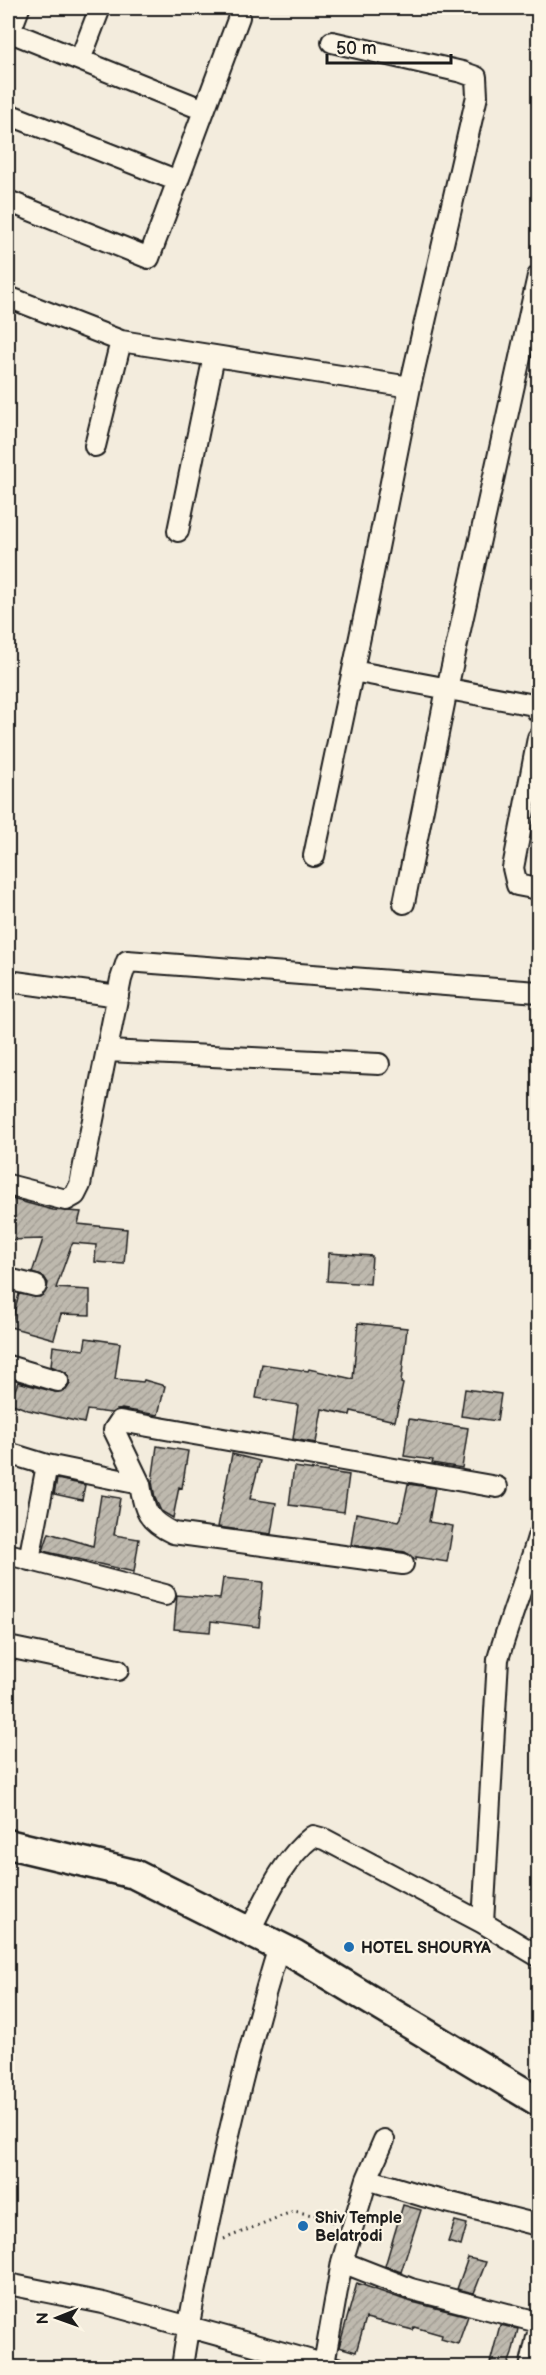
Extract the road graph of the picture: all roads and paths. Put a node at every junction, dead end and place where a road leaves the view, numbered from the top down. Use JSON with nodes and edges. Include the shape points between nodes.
{"nodes":[{"id":1,"x":19,"y":8,"type":"edge"},
{"id":2,"x":100,"y":8,"type":"edge"},
{"id":3,"x":239,"y":17,"type":"dead end"},
{"id":4,"x":9,"y":31,"type":"edge"},
{"id":5,"x":332,"y":42,"type":"dead end"},
{"id":6,"x":80,"y":60,"type":"junction"},
{"id":7,"x":204,"y":110,"type":"junction"},
{"id":8,"x":8,"y":114,"type":"edge"},
{"id":9,"x":178,"y":181,"type":"junction"},
{"id":10,"x":8,"y":201,"type":"edge"},
{"id":11,"x":538,"y":276,"type":"edge"},
{"id":12,"x":8,"y":297,"type":"edge"},
{"id":13,"x":121,"y":341,"type":"junction"},
{"id":14,"x":214,"y":356,"type":"junction"},
{"id":15,"x":410,"y":387,"type":"junction"},
{"id":16,"x":95,"y":446,"type":"dead end"},
{"id":17,"x":178,"y":531,"type":"dead end"},
{"id":18,"x":353,"y":671,"type":"junction"},
{"id":19,"x":447,"y":689,"type":"junction"},
{"id":20,"x":538,"y":712,"type":"edge"},
{"id":21,"x":538,"y":738,"type":"edge"},
{"id":22,"x":314,"y":856,"type":"dead end"},
{"id":23,"x":538,"y":889,"type":"edge"},
{"id":24,"x":404,"y":903,"type":"dead end"},
{"id":25,"x":8,"y":981,"type":"edge"},
{"id":26,"x":538,"y":992,"type":"edge"},
{"id":27,"x":118,"y":996,"type":"junction"},
{"id":28,"x":108,"y":1051,"type":"junction"},
{"id":29,"x":379,"y":1064,"type":"dead end"},
{"id":30,"x":8,"y":1185,"type":"edge"},
{"id":31,"x":8,"y":1279,"type":"edge"},
{"id":32,"x":36,"y":1286,"type":"dead end"},
{"id":33,"x":8,"y":1366,"type":"edge"},
{"id":34,"x":58,"y":1381,"type":"dead end"},
{"id":35,"x":8,"y":1453,"type":"edge"},
{"id":36,"x":47,"y":1465,"type":"junction"},
{"id":37,"x":140,"y":1484,"type":"junction"},
{"id":38,"x":497,"y":1487,"type":"dead end"},
{"id":39,"x":538,"y":1537,"type":"edge"},
{"id":40,"x":8,"y":1554,"type":"edge"},
{"id":41,"x":29,"y":1560,"type":"junction"},
{"id":42,"x":403,"y":1564,"type":"dead end"},
{"id":43,"x":165,"y":1595,"type":"dead end"},
{"id":44,"x":8,"y":1647,"type":"edge"},
{"id":45,"x":118,"y":1670,"type":"dead end"},
{"id":46,"x":8,"y":1844,"type":"edge"},
{"id":47,"x":483,"y":1923,"type":"junction"},
{"id":48,"x":249,"y":1932,"type":"junction"},
{"id":49,"x":279,"y":1947,"type":"junction"},
{"id":50,"x":538,"y":1956,"type":"edge"},
{"id":51,"x":538,"y":2101,"type":"edge"},
{"id":52,"x":384,"y":2140,"type":"dead end"},
{"id":53,"x":367,"y":2179,"type":"junction"},
{"id":54,"x":538,"y":2225,"type":"edge"},
{"id":55,"x":350,"y":2233,"type":"junction"},
{"id":56,"x":205,"y":2246,"type":"junction"},
{"id":57,"x":342,"y":2262,"type":"junction"},
{"id":58,"x":8,"y":2284,"type":"edge"},
{"id":59,"x":538,"y":2322,"type":"edge"},
{"id":60,"x":187,"y":2327,"type":"junction"},
{"id":61,"x":538,"y":2333,"type":"edge"},
{"id":62,"x":331,"y":2366,"type":"edge"},
{"id":63,"x":182,"y":2367,"type":"edge"},
{"id":64,"x":530,"y":2367,"type":"edge"}],
"edges":[{"from":1,"to":4,"type":"street"},
{"from":2,"to":6,"type":"street"},
{"from":3,"to":7,"type":"street"},
{"from":4,"to":6,"type":"street"},
{"from":5,"to":15,"type":"street","via":[[476,77],[477,96]]},
{"from":6,"to":7,"type":"street"},
{"from":7,"to":9,"type":"street"},
{"from":8,"to":9,"type":"street"},
{"from":9,"to":10,"type":"street","via":[[149,258]]},
{"from":11,"to":19,"type":"street"},
{"from":12,"to":13,"type":"street"},
{"from":13,"to":14,"type":"street"},
{"from":13,"to":16,"type":"street"},
{"from":14,"to":15,"type":"street"},
{"from":14,"to":17,"type":"street"},
{"from":15,"to":18,"type":"street"},
{"from":18,"to":19,"type":"street"},
{"from":18,"to":22,"type":"street"},
{"from":19,"to":20,"type":"street","via":[[534,705]]},
{"from":19,"to":24,"type":"street"},
{"from":21,"to":23,"type":"street","via":[[513,868],[517,885]]},
{"from":25,"to":27,"type":"street"},
{"from":26,"to":27,"type":"street","via":[[127,961]]},
{"from":27,"to":28,"type":"street"},
{"from":28,"to":29,"type":"street"},
{"from":28,"to":30,"type":"street","via":[[75,1195],[66,1200]]},
{"from":31,"to":32,"type":"street"},
{"from":33,"to":34,"type":"street"},
{"from":35,"to":36,"type":"street"},
{"from":36,"to":37,"type":"street"},
{"from":36,"to":41,"type":"street"},
{"from":37,"to":38,"type":"street","via":[[114,1430],[120,1421]]},
{"from":37,"to":42,"type":"street","via":[[146,1513],[173,1533]]},
{"from":39,"to":47,"type":"street","via":[[498,1659]]},
{"from":40,"to":41,"type":"street"},
{"from":41,"to":43,"type":"street"},
{"from":44,"to":45,"type":"street"},
{"from":46,"to":48,"type":"street","via":[[134,1874]]},
{"from":47,"to":48,"type":"street","via":[[313,1836],[282,1869]]},
{"from":47,"to":50,"type":"street"},
{"from":48,"to":49,"type":"street"},
{"from":49,"to":51,"type":"street"},
{"from":49,"to":56,"type":"street","via":[[254,2030]]},
{"from":52,"to":53,"type":"street"},
{"from":53,"to":54,"type":"street"},
{"from":53,"to":55,"type":"street"},
{"from":55,"to":56,"type":"path","via":[[326,2217],[294,2211]]},
{"from":55,"to":57,"type":"street"},
{"from":56,"to":60,"type":"street"},
{"from":57,"to":59,"type":"street","via":[[411,2289]]},
{"from":57,"to":62,"type":"street"},
{"from":58,"to":60,"type":"street","via":[[103,2303]]},
{"from":60,"to":62,"type":"street"},
{"from":60,"to":63,"type":"street"},
{"from":61,"to":64,"type":"street"}]}
